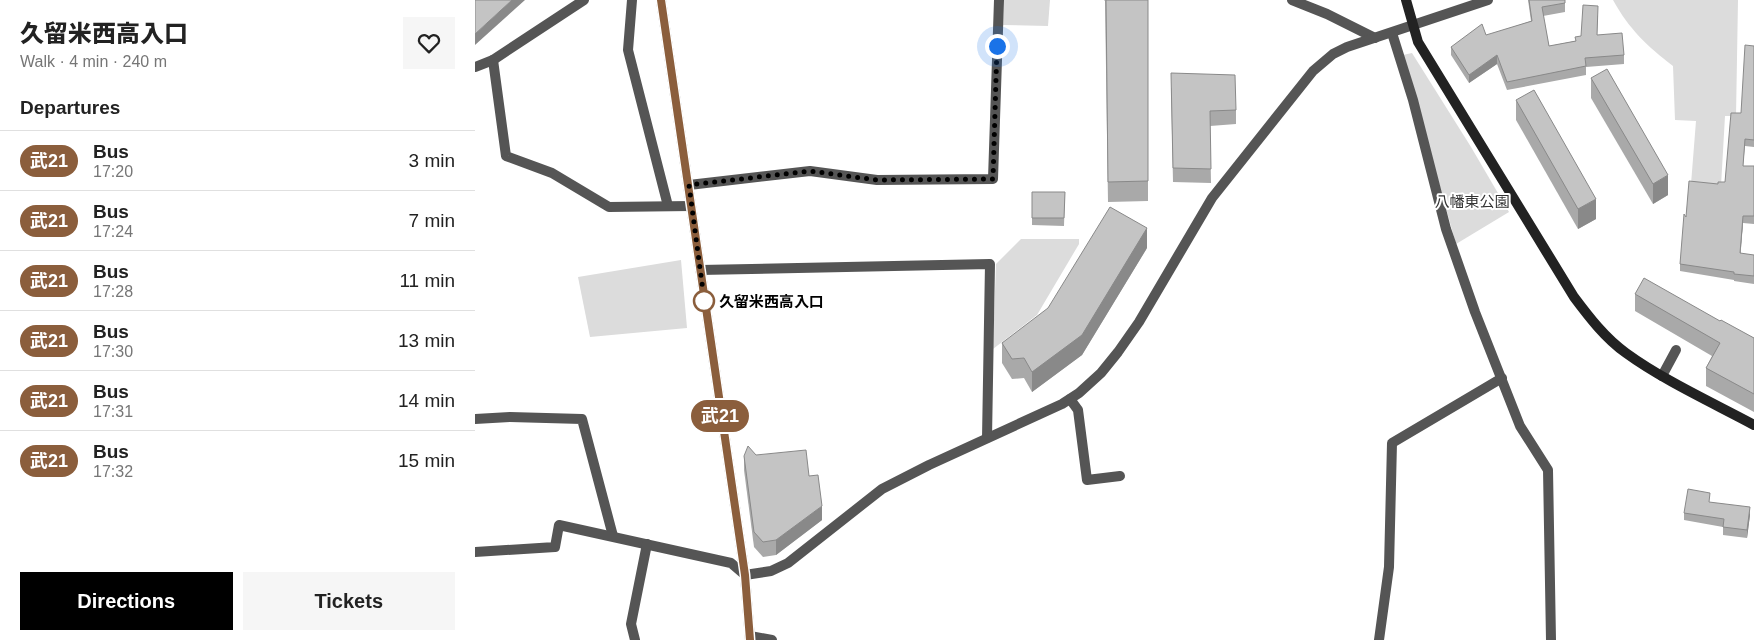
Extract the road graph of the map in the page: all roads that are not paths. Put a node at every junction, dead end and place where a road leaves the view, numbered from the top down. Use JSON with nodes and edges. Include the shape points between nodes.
{"nodes":[{"id":1,"x":584,"y":0,"type":"edge"},
{"id":2,"x":632,"y":0,"type":"edge"},
{"id":3,"x":661,"y":0,"type":"edge"},
{"id":4,"x":999,"y":0,"type":"edge"},
{"id":5,"x":1292,"y":0,"type":"edge"},
{"id":6,"x":1406,"y":0,"type":"edge"},
{"id":7,"x":1488,"y":0,"type":"edge"},
{"id":8,"x":1413,"y":24,"type":"junction"},
{"id":9,"x":1393,"y":32,"type":"junction"},
{"id":10,"x":1375,"y":38,"type":"junction"},
{"id":11,"x":493,"y":60,"type":"junction"},
{"id":12,"x":475,"y":67,"type":"edge"},
{"id":13,"x":689,"y":185,"type":"junction"},
{"id":14,"x":668,"y":206,"type":"junction"},
{"id":15,"x":691,"y":206,"type":"junction"},
{"id":16,"x":700,"y":270,"type":"junction"},
{"id":17,"x":1676,"y":350,"type":"dead end"},
{"id":18,"x":1663,"y":376,"type":"junction"},
{"id":19,"x":1502,"y":378,"type":"junction"},
{"id":20,"x":1070,"y":399,"type":"junction"},
{"id":21,"x":475,"y":419,"type":"edge"},
{"id":22,"x":1754,"y":425,"type":"edge"},
{"id":23,"x":987,"y":438,"type":"junction"},
{"id":24,"x":1120,"y":476,"type":"dead end"},
{"id":25,"x":613,"y":536,"type":"junction"},
{"id":26,"x":647,"y":544,"type":"junction"},
{"id":27,"x":475,"y":552,"type":"edge"},
{"id":28,"x":745,"y":575,"type":"junction"},
{"id":29,"x":750,"y":638,"type":"edge"},
{"id":30,"x":635,"y":640,"type":"edge"},
{"id":31,"x":772,"y":640,"type":"edge"},
{"id":32,"x":1379,"y":640,"type":"edge"},
{"id":33,"x":1551,"y":640,"type":"edge"}],
"edges":[{"from":1,"to":11,"type":"street"},
{"from":2,"to":14,"type":"street","via":[[628,50]]},
{"from":3,"to":13,"type":"street"},
{"from":4,"to":13,"type":"street","via":[[993,179],[877,180],[810,171]]},
{"from":5,"to":10,"type":"street"},
{"from":6,"to":8,"type":"street"},
{"from":7,"to":8,"type":"street"},
{"from":8,"to":9,"type":"street"},
{"from":8,"to":18,"type":"street","via":[[1418,42],[1574,297],[1613,342]]},
{"from":9,"to":10,"type":"street"},
{"from":9,"to":19,"type":"street","via":[[1446,229]]},
{"from":10,"to":20,"type":"street","via":[[1333,54],[1313,72],[1212,198],[1118,352],[1101,373]]},
{"from":11,"to":12,"type":"street"},
{"from":11,"to":14,"type":"street","via":[[506,156],[552,173],[609,207]]},
{"from":13,"to":15,"type":"street"},
{"from":14,"to":15,"type":"street"},
{"from":15,"to":16,"type":"street"},
{"from":16,"to":23,"type":"street","via":[[990,264]]},
{"from":16,"to":28,"type":"street"},
{"from":17,"to":18,"type":"street"},
{"from":18,"to":22,"type":"street"},
{"from":19,"to":32,"type":"street","via":[[1391,443],[1389,567]]},
{"from":19,"to":33,"type":"street","via":[[1520,426],[1547,470]]},
{"from":20,"to":23,"type":"street"},
{"from":20,"to":24,"type":"street","via":[[1078,410],[1087,480]]},
{"from":21,"to":25,"type":"street","via":[[582,419]]},
{"from":23,"to":28,"type":"street","via":[[882,488],[788,563],[771,571]]},
{"from":25,"to":26,"type":"street"},
{"from":25,"to":27,"type":"street","via":[[559,524],[555,547]]},
{"from":26,"to":28,"type":"street","via":[[731,563]]},
{"from":26,"to":30,"type":"street","via":[[631,624]]},
{"from":28,"to":29,"type":"street"},
{"from":29,"to":31,"type":"street"}]}
